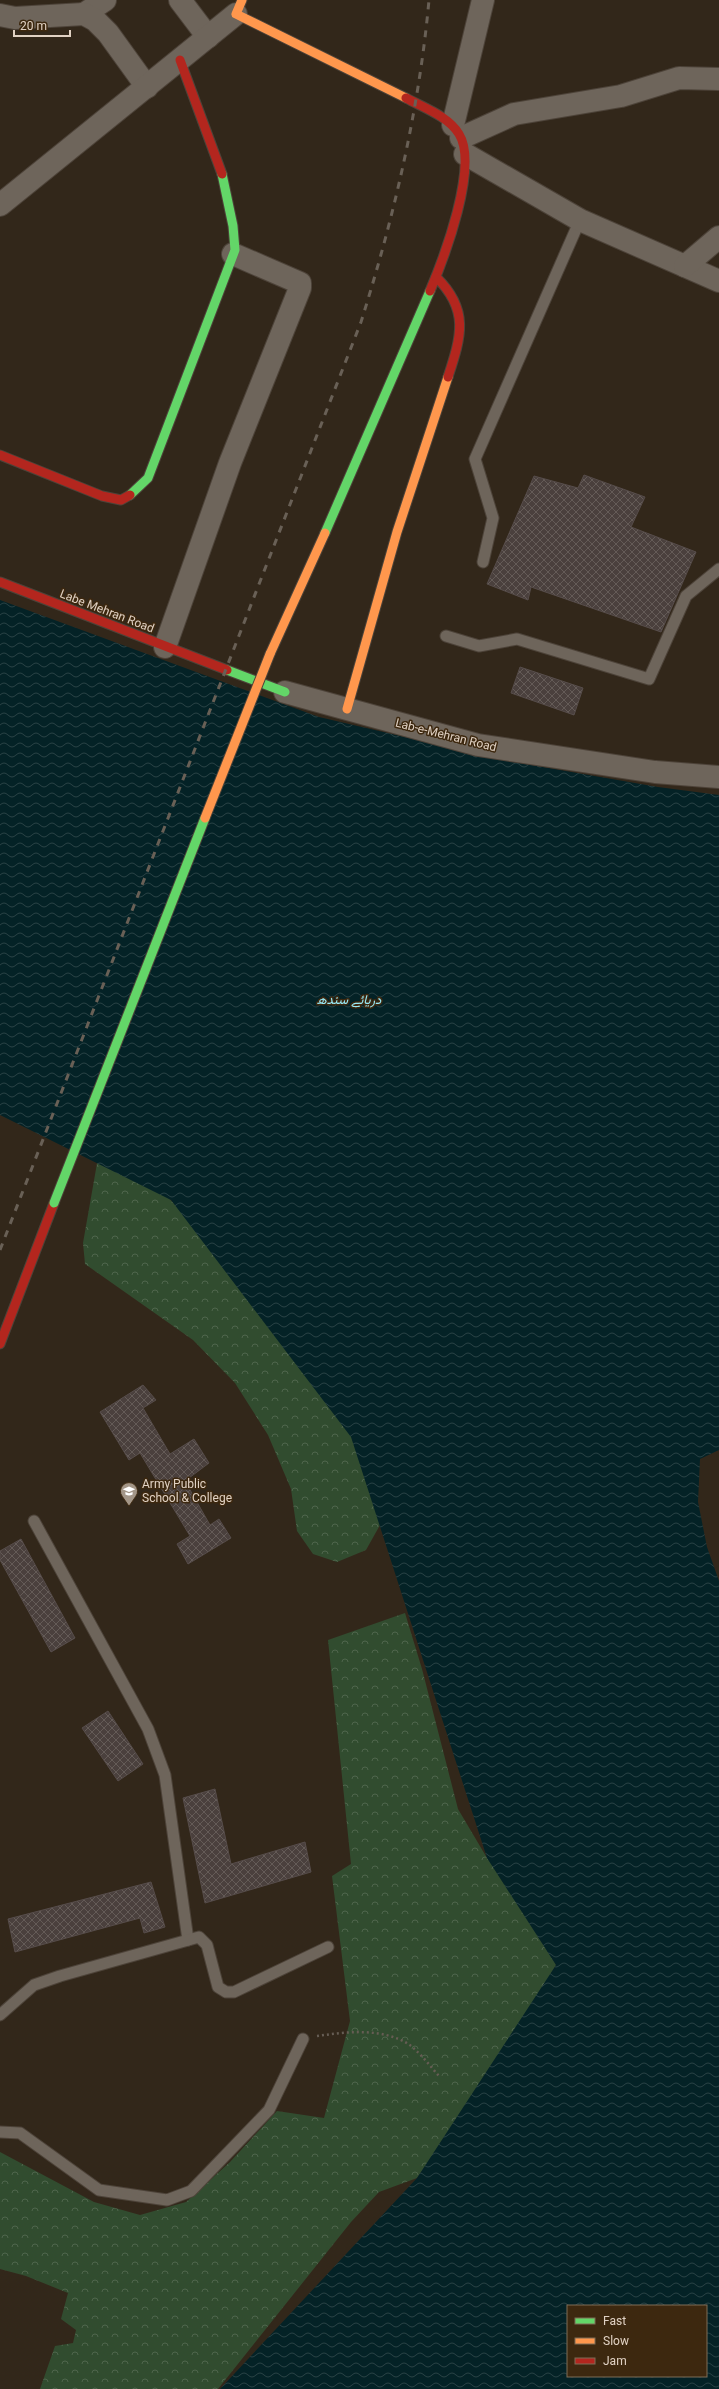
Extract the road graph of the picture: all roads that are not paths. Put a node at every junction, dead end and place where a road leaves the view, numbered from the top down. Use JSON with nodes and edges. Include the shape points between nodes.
{"nodes":[{"id":1,"x":105,"y":0,"type":"edge"},
{"id":2,"x":180,"y":0,"type":"edge"},
{"id":3,"x":483,"y":0,"type":"edge"},
{"id":4,"x":239,"y":7,"type":"edge"},
{"id":5,"x":84,"y":14,"type":"junction"},
{"id":6,"x":1,"y":19,"type":"edge"},
{"id":7,"x":208,"y":37,"type":"junction"},
{"id":8,"x":180,"y":60,"type":"junction"},
{"id":9,"x":719,"y":78,"type":"edge"},
{"id":10,"x":147,"y":86,"type":"junction"},
{"id":11,"x":460,"y":139,"type":"junction"},
{"id":12,"x":0,"y":205,"type":"edge"},
{"id":13,"x":580,"y":220,"type":"junction"},
{"id":14,"x":719,"y":237,"type":"edge"},
{"id":15,"x":233,"y":254,"type":"junction"},
{"id":16,"x":685,"y":266,"type":"junction"},
{"id":17,"x":436,"y":276,"type":"junction"},
{"id":18,"x":719,"y":281,"type":"edge"},
{"id":19,"x":0,"y":455,"type":"edge"},
{"id":20,"x":483,"y":562,"type":"dead end"},
{"id":21,"x":719,"y":569,"type":"edge"},
{"id":22,"x":0,"y":582,"type":"edge"},
{"id":23,"x":446,"y":636,"type":"dead end"},
{"id":24,"x":165,"y":647,"type":"junction"},
{"id":25,"x":205,"y":663,"type":"joint"},
{"id":26,"x":285,"y":692,"type":"joint"},
{"id":27,"x":347,"y":709,"type":"junction"},
{"id":28,"x":719,"y":777,"type":"edge"},
{"id":29,"x":0,"y":1344,"type":"edge"},
{"id":30,"x":34,"y":1521,"type":"dead end"},
{"id":31,"x":188,"y":1940,"type":"junction"},
{"id":32,"x":328,"y":1947,"type":"dead end"},
{"id":33,"x":0,"y":2015,"type":"edge"},
{"id":34,"x":303,"y":2039,"type":"road end"},
{"id":35,"x":0,"y":2132,"type":"edge"}],
"edges":[{"from":1,"to":5,"type":"street"},
{"from":2,"to":7,"type":"street"},
{"from":3,"to":11,"type":"street"},
{"from":4,"to":7,"type":"street"},
{"from":4,"to":11,"type":"main road","via":[[437,114]]},
{"from":5,"to":6,"type":"street"},
{"from":5,"to":10,"type":"street","via":[[96,20],[108,32]]},
{"from":7,"to":8,"type":"street"},
{"from":8,"to":10,"type":"street"},
{"from":8,"to":15,"type":"main road","via":[[229,197],[234,224]]},
{"from":9,"to":11,"type":"street","via":[[679,78],[621,96],[514,114]]},
{"from":10,"to":12,"type":"street"},
{"from":11,"to":13,"type":"street"},
{"from":11,"to":17,"type":"main road","via":[[457,214],[446,254]]},
{"from":13,"to":16,"type":"street"},
{"from":13,"to":20,"type":"lane","via":[[475,459],[493,518]]},
{"from":14,"to":16,"type":"street"},
{"from":15,"to":19,"type":"main road","via":[[148,478],[135,492],[121,500],[102,496]]},
{"from":15,"to":24,"type":"street","via":[[300,283],[300,288],[230,463]]},
{"from":16,"to":18,"type":"street"},
{"from":17,"to":27,"type":"main road","via":[[452,290],[459,310],[460,341],[397,532]]},
{"from":17,"to":29,"type":"main road","bridge":true,"via":[[270,654]]},
{"from":21,"to":23,"type":"lane","via":[[686,596],[649,679],[516,639],[479,646]]},
{"from":22,"to":24,"type":"main road","name":"Labe Mehran Road"},
{"from":24,"to":25,"type":"main road","name":"Labe Mehran Road"},
{"from":25,"to":26,"type":"main road","name":"Lab-e-Mehran Road"},
{"from":26,"to":27,"type":"street","name":"Lab-e-Mehran Road"},
{"from":27,"to":28,"type":"street","name":"Lab-e-Mehran Road","via":[[478,745],[654,772]]},
{"from":30,"to":31,"type":"lane","via":[[153,1742],[165,1775]]},
{"from":31,"to":32,"type":"lane","via":[[199,1937],[207,1945],[218,1987],[226,1992],[234,1992]]},
{"from":31,"to":33,"type":"lane","via":[[34,1985]]},
{"from":34,"to":35,"type":"lane","via":[[270,2110],[191,2191],[167,2200],[99,2190],[20,2133]]}]}
